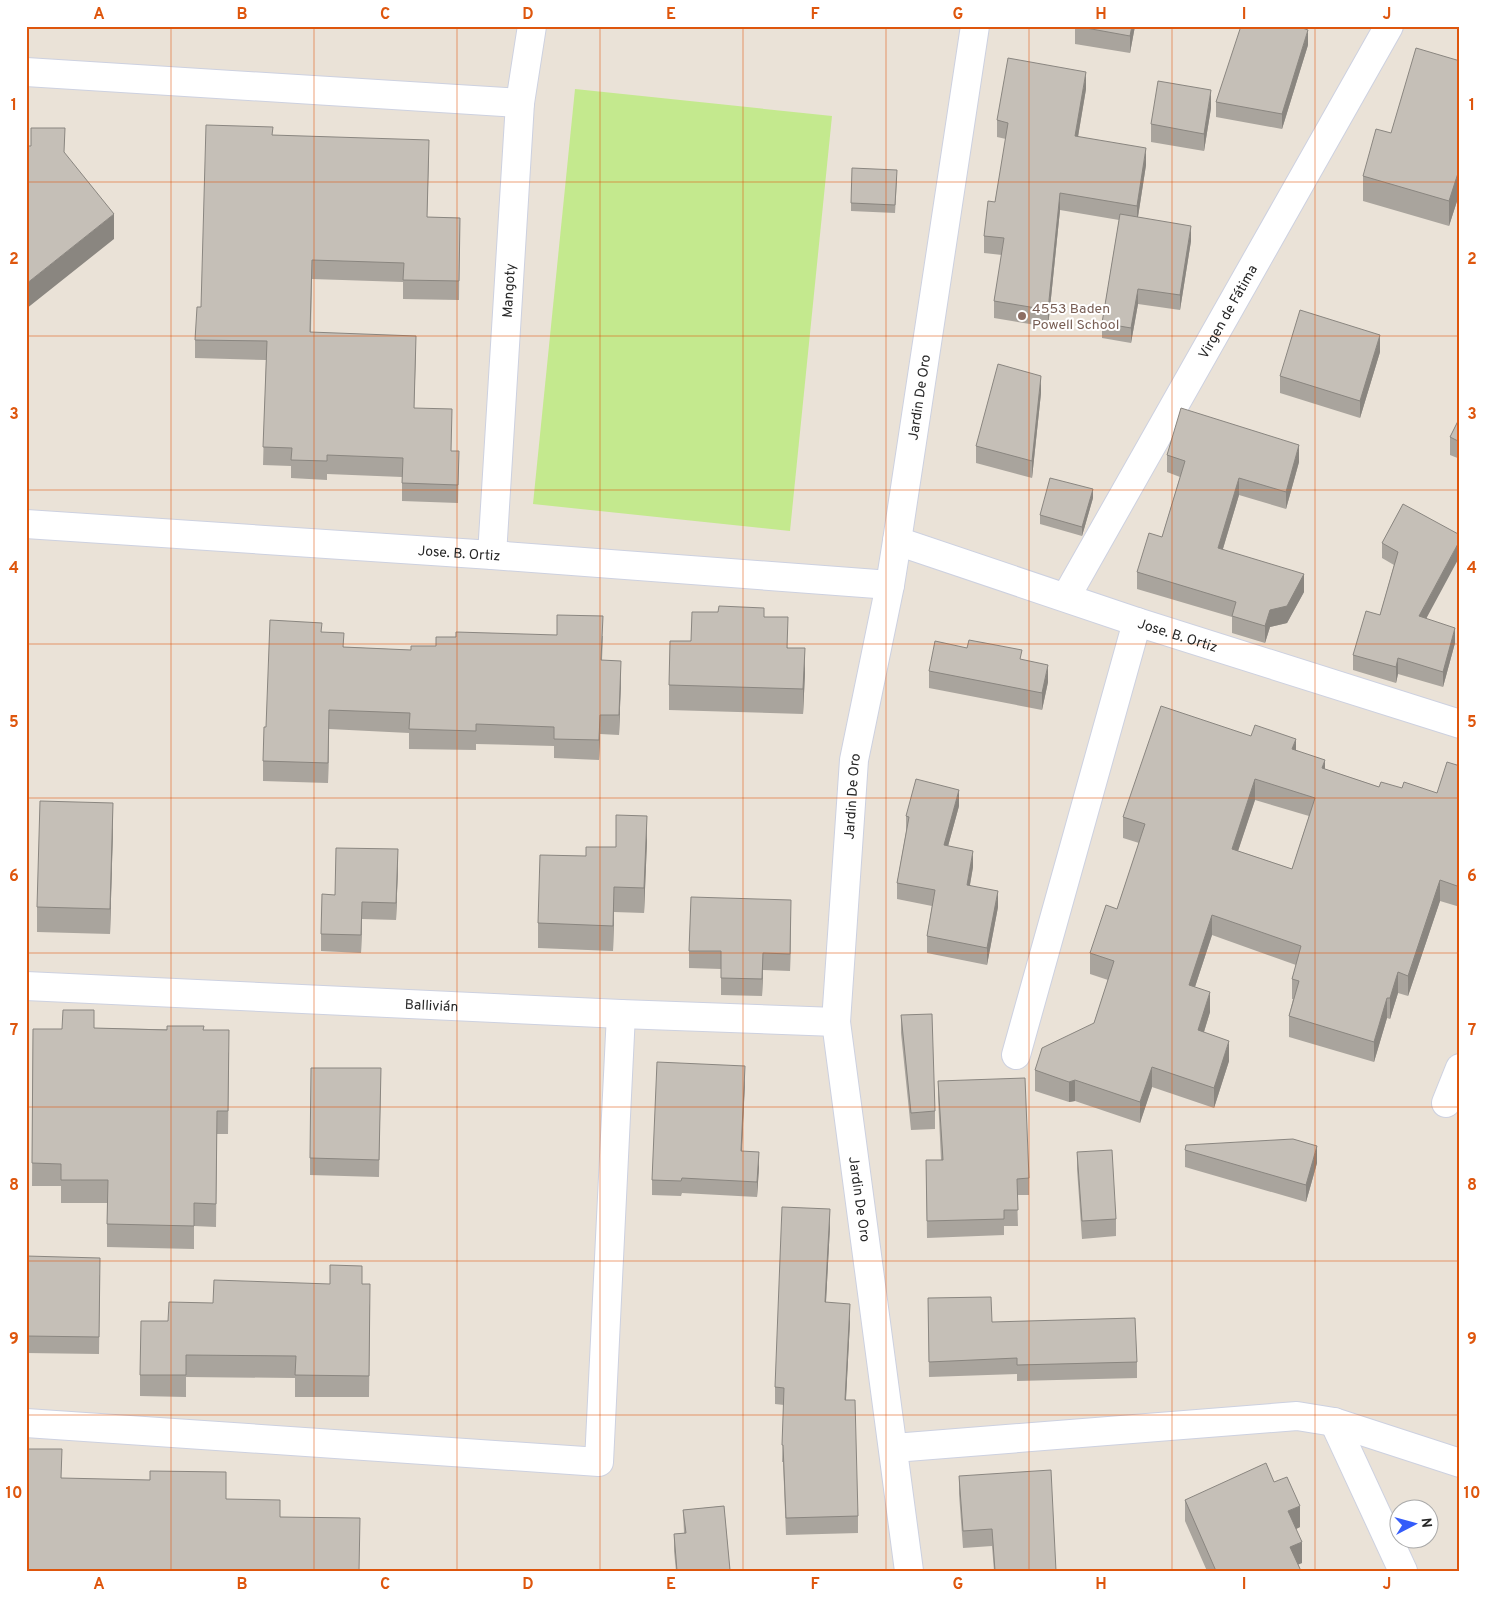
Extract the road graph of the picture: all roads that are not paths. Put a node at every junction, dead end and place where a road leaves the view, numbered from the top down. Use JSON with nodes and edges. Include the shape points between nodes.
{"nodes":[{"id":1,"x":532,"y":26,"type":"edge"},
{"id":2,"x":975,"y":26,"type":"edge"},
{"id":3,"x":1388,"y":26,"type":"edge"},
{"id":4,"x":26,"y":72,"type":"edge"},
{"id":5,"x":520,"y":103,"type":"junction"},
{"id":6,"x":26,"y":524,"type":"edge"},
{"id":7,"x":897,"y":542,"type":"junction"},
{"id":8,"x":492,"y":555,"type":"junction"},
{"id":9,"x":890,"y":585,"type":"junction"},
{"id":10,"x":1066,"y":597,"type":"junction"},
{"id":11,"x":1137,"y":622,"type":"junction"},
{"id":12,"x":1459,"y":722,"type":"edge"},
{"id":13,"x":26,"y":986,"type":"edge"},
{"id":14,"x":621,"y":1014,"type":"junction"},
{"id":15,"x":836,"y":1022,"type":"junction"},
{"id":16,"x":1016,"y":1055,"type":"dead end"},
{"id":17,"x":1460,"y":1068,"type":"edge"},
{"id":18,"x":1446,"y":1103,"type":"dead end"},
{"id":19,"x":1334,"y":1422,"type":"junction"},
{"id":20,"x":26,"y":1423,"type":"edge"},
{"id":21,"x":894,"y":1448,"type":"junction"},
{"id":22,"x":1460,"y":1463,"type":"edge"},
{"id":23,"x":903,"y":1569,"type":"edge"},
{"id":24,"x":1403,"y":1571,"type":"edge"}],
"edges":[{"from":1,"to":5,"type":"street","name":"Mangoty"},
{"from":2,"to":7,"type":"street","name":"Jardin De Oro"},
{"from":3,"to":10,"type":"street","name":"Virgen de Fátima"},
{"from":4,"to":5,"type":"street"},
{"from":5,"to":8,"type":"street","name":"Mangoty"},
{"from":6,"to":8,"type":"street","name":"Jose. B. Ortiz"},
{"from":7,"to":9,"type":"street","name":"Jardin De Oro"},
{"from":7,"to":10,"type":"street","name":"Jose. B. Ortiz"},
{"from":8,"to":9,"type":"street","name":"Jose. B. Ortiz"},
{"from":9,"to":15,"type":"street","name":"Jardin De Oro","via":[[854,760]]},
{"from":10,"to":11,"type":"street","name":"Jose. B. Ortiz"},
{"from":11,"to":12,"type":"street","name":"Jose. B. Ortiz"},
{"from":11,"to":16,"type":"street"},
{"from":13,"to":14,"type":"street","name":"Ballivián"},
{"from":14,"to":15,"type":"street","name":"Ballivián"},
{"from":14,"to":20,"type":"street","via":[[599,1462]]},
{"from":15,"to":21,"type":"street","name":"Jardin De Oro"},
{"from":17,"to":18,"type":"street"},
{"from":19,"to":21,"type":"street","via":[[1297,1416]]},
{"from":19,"to":22,"type":"street"},
{"from":19,"to":24,"type":"street"},
{"from":21,"to":23,"type":"street","name":"Jardin De Oro"}]}
